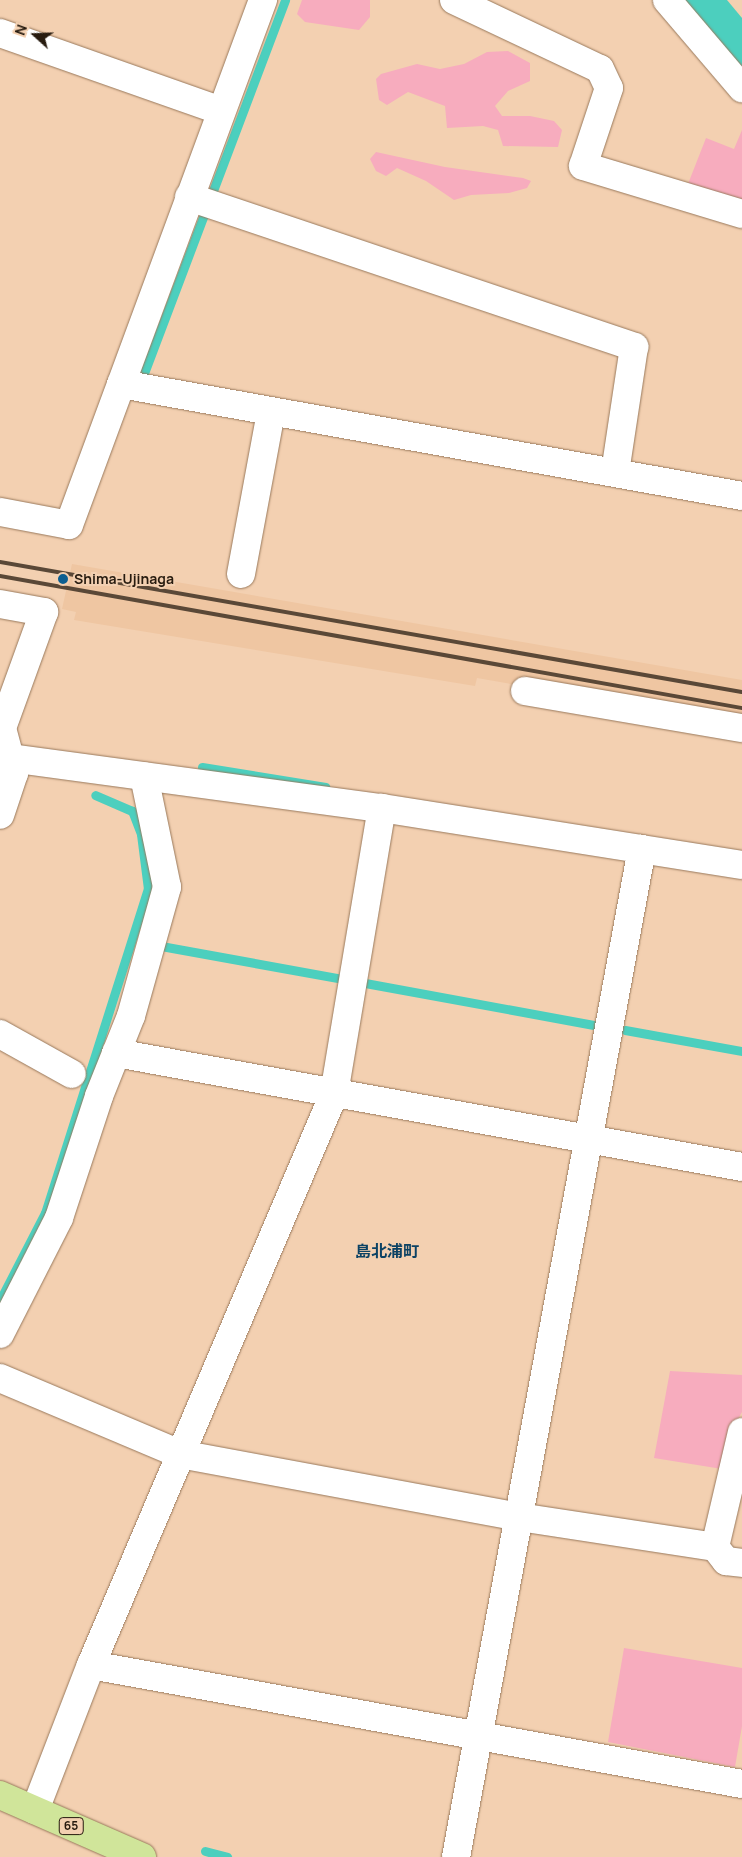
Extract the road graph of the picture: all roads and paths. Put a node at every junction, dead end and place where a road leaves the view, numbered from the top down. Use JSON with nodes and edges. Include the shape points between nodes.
{"nodes":[{"id":1,"x":263,"y":0,"type":"edge"},
{"id":2,"x":454,"y":0,"type":"edge"},
{"id":3,"x":667,"y":0,"type":"edge"},
{"id":4,"x":0,"y":33,"type":"edge"},
{"id":5,"x":742,"y":88,"type":"edge"},
{"id":6,"x":221,"y":111,"type":"junction"},
{"id":7,"x":203,"y":202,"type":"junction"},
{"id":8,"x":742,"y":214,"type":"edge"},
{"id":9,"x":121,"y":384,"type":"junction"},
{"id":10,"x":272,"y":412,"type":"junction"},
{"id":11,"x":615,"y":473,"type":"junction"},
{"id":12,"x":742,"y":496,"type":"edge"},
{"id":13,"x":0,"y":512,"type":"edge"},
{"id":14,"x":241,"y":574,"type":"dead end"},
{"id":15,"x":0,"y":604,"type":"edge"},
{"id":16,"x":525,"y":692,"type":"dead end"},
{"id":17,"x":742,"y":728,"type":"edge"},
{"id":18,"x":10,"y":758,"type":"junction"},
{"id":19,"x":144,"y":776,"type":"junction"},
{"id":20,"x":382,"y":808,"type":"junction"},
{"id":21,"x":0,"y":815,"type":"edge"},
{"id":22,"x":642,"y":849,"type":"junction"},
{"id":23,"x":742,"y":865,"type":"edge"},
{"id":24,"x":0,"y":1034,"type":"edge"},
{"id":25,"x":116,"y":1053,"type":"junction"},
{"id":26,"x":72,"y":1074,"type":"dead end"},
{"id":27,"x":334,"y":1094,"type":"junction"},
{"id":28,"x":588,"y":1140,"type":"junction"},
{"id":29,"x":742,"y":1167,"type":"edge"},
{"id":30,"x":0,"y":1334,"type":"edge"},
{"id":31,"x":0,"y":1378,"type":"edge"},
{"id":32,"x":742,"y":1432,"type":"edge"},
{"id":33,"x":180,"y":1454,"type":"junction"},
{"id":34,"x":519,"y":1517,"type":"junction"},
{"id":35,"x":715,"y":1547,"type":"junction"},
{"id":36,"x":742,"y":1563,"type":"edge"},
{"id":37,"x":90,"y":1665,"type":"junction"},
{"id":38,"x":479,"y":1735,"type":"junction"},
{"id":39,"x":742,"y":1784,"type":"edge"},
{"id":40,"x":0,"y":1795,"type":"edge"},
{"id":41,"x":35,"y":1810,"type":"junction"},
{"id":42,"x":132,"y":1855,"type":"edge"},
{"id":43,"x":456,"y":1857,"type":"edge"}],
"edges":[{"from":1,"to":6,"type":"street"},
{"from":2,"to":8,"type":"street","via":[[600,69],[609,88],[582,166]]},
{"from":3,"to":5,"type":"street"},
{"from":4,"to":6,"type":"street"},
{"from":6,"to":7,"type":"street"},
{"from":7,"to":9,"type":"street"},
{"from":7,"to":11,"type":"street","via":[[634,347]]},
{"from":9,"to":10,"type":"street"},
{"from":9,"to":13,"type":"street","via":[[69,525]]},
{"from":10,"to":11,"type":"street"},
{"from":10,"to":14,"type":"street"},
{"from":11,"to":12,"type":"street"},
{"from":15,"to":18,"type":"street","via":[[44,612],[2,728]]},
{"from":16,"to":17,"type":"street"},
{"from":18,"to":19,"type":"street"},
{"from":18,"to":21,"type":"street","via":[[14,773]]},
{"from":19,"to":20,"type":"street"},
{"from":19,"to":25,"type":"street","via":[[166,887],[131,1016]]},
{"from":20,"to":22,"type":"street"},
{"from":20,"to":27,"type":"street"},
{"from":22,"to":23,"type":"street"},
{"from":22,"to":28,"type":"street"},
{"from":24,"to":26,"type":"street"},
{"from":25,"to":27,"type":"street"},
{"from":25,"to":30,"type":"street","via":[[59,1218]]},
{"from":27,"to":28,"type":"street"},
{"from":27,"to":33,"type":"street"},
{"from":28,"to":29,"type":"street"},
{"from":28,"to":34,"type":"street"},
{"from":31,"to":33,"type":"street"},
{"from":32,"to":35,"type":"street"},
{"from":33,"to":34,"type":"street"},
{"from":33,"to":37,"type":"street"},
{"from":34,"to":35,"type":"street"},
{"from":34,"to":38,"type":"street"},
{"from":35,"to":36,"type":"street","via":[[726,1561]]},
{"from":37,"to":38,"type":"street"},
{"from":37,"to":41,"type":"street"},
{"from":38,"to":39,"type":"street"},
{"from":38,"to":43,"type":"street"},
{"from":40,"to":41,"type":"main road","number":"65"},
{"from":41,"to":42,"type":"main road","number":"65"}]}
